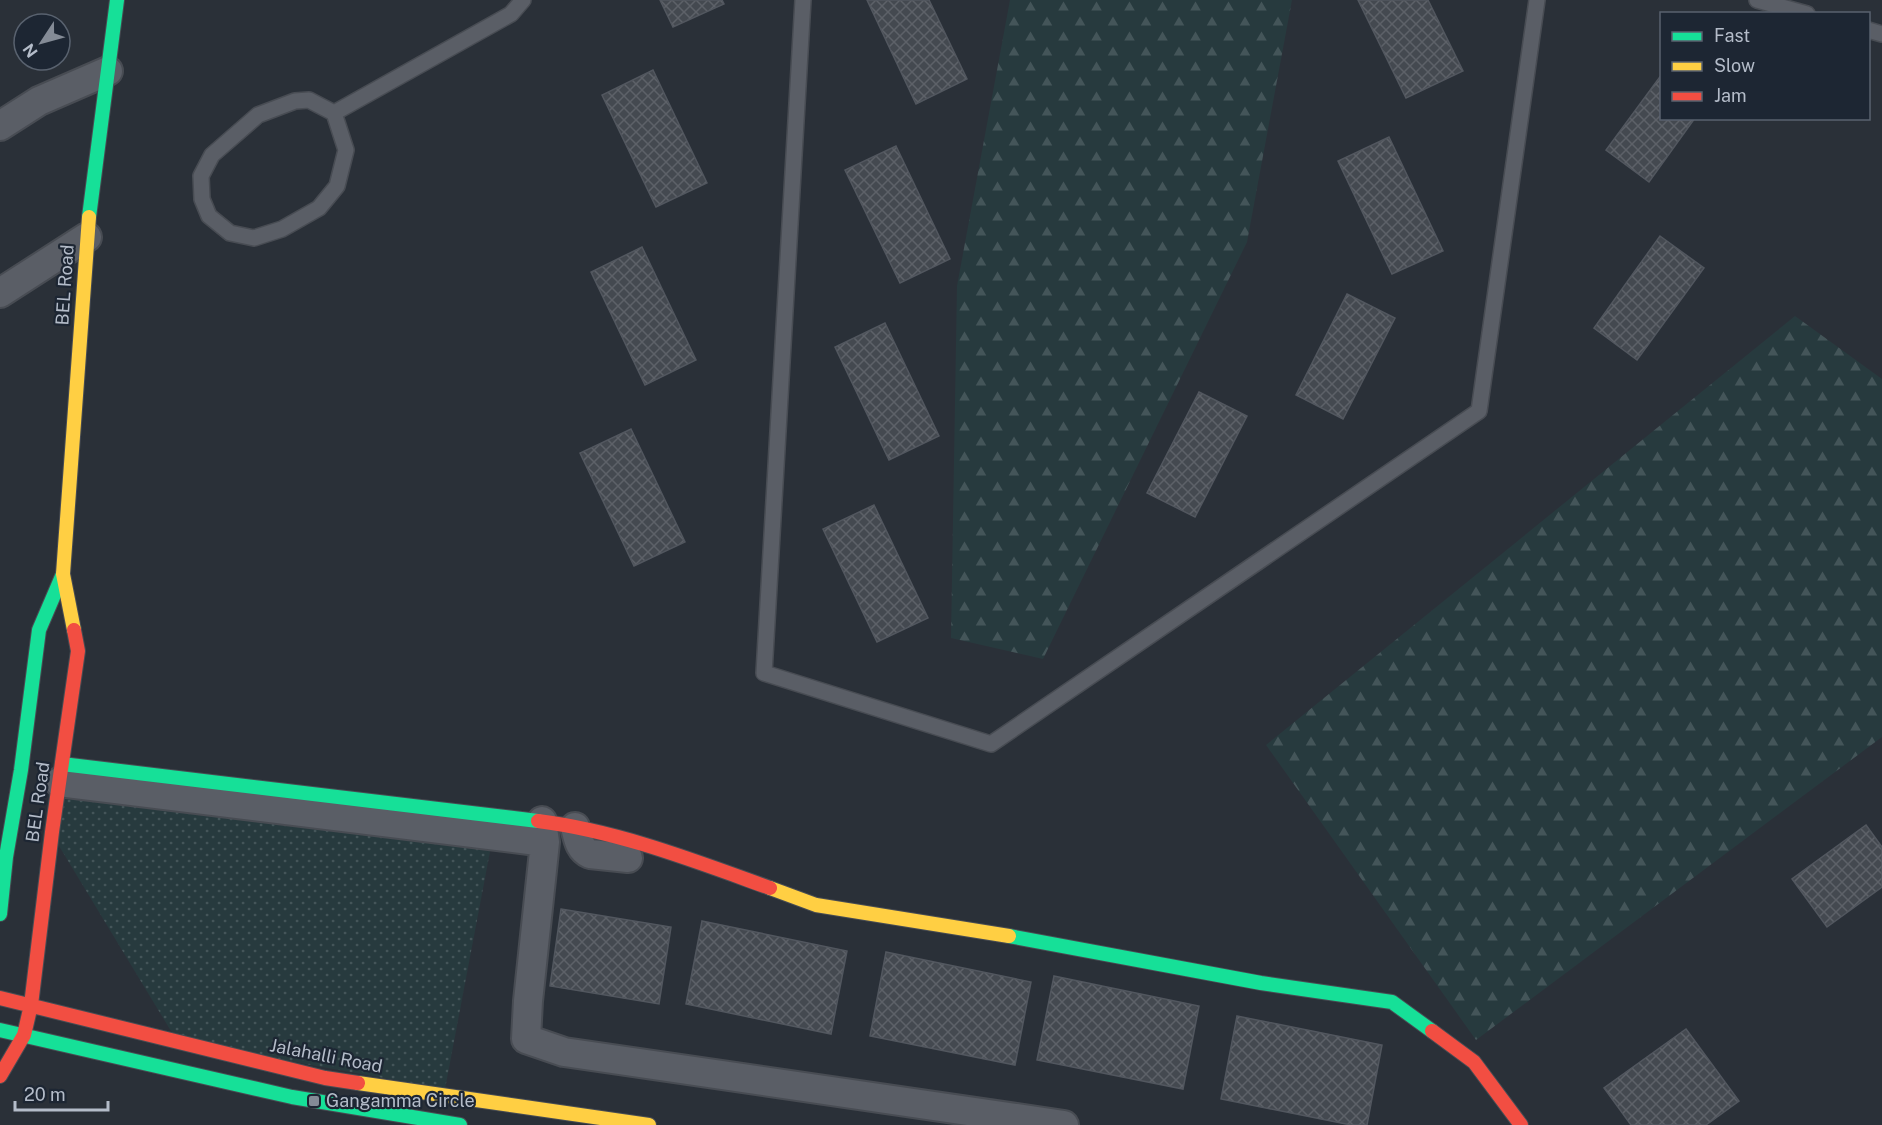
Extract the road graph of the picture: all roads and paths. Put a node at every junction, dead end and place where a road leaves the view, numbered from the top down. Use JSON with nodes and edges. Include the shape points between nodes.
{"nodes":[{"id":1,"x":117,"y":0,"type":"edge"},
{"id":2,"x":523,"y":0,"type":"edge"},
{"id":3,"x":802,"y":0,"type":"edge"},
{"id":4,"x":1537,"y":0,"type":"edge"},
{"id":5,"x":1757,"y":0,"type":"edge"},
{"id":6,"x":1800,"y":12,"type":"edge"},
{"id":7,"x":108,"y":71,"type":"junction"},
{"id":8,"x":334,"y":113,"type":"junction"},
{"id":9,"x":0,"y":126,"type":"edge"},
{"id":10,"x":87,"y":237,"type":"junction"},
{"id":11,"x":0,"y":293,"type":"edge"},
{"id":12,"x":63,"y":574,"type":"junction"},
{"id":13,"x":60,"y":773,"type":"junction"},
{"id":14,"x":575,"y":827,"type":"junction"},
{"id":15,"x":543,"y":831,"type":"junction"},
{"id":16,"x":628,"y":858,"type":"dead end"},
{"id":17,"x":0,"y":914,"type":"edge"},
{"id":18,"x":0,"y":998,"type":"edge"},
{"id":19,"x":31,"y":1005,"type":"junction"},
{"id":20,"x":0,"y":1030,"type":"edge"},
{"id":21,"x":24,"y":1035,"type":"junction"},
{"id":22,"x":0,"y":1076,"type":"edge"},
{"id":23,"x":361,"y":1118,"type":"edge"},
{"id":24,"x":460,"y":1125,"type":"edge"},
{"id":25,"x":650,"y":1125,"type":"edge"},
{"id":26,"x":1064,"y":1125,"type":"edge"},
{"id":27,"x":1521,"y":1125,"type":"edge"}],
"edges":[{"from":1,"to":7,"type":"main road","name":"BEL Road"},
{"from":2,"to":8,"type":"lane","via":[[511,14]]},
{"from":3,"to":4,"type":"lane","via":[[764,673],[991,744],[1479,411]]},
{"from":5,"to":6,"type":"lane"},
{"from":7,"to":9,"type":"street","via":[[39,102]]},
{"from":7,"to":10,"type":"main road","name":"BEL Road"},
{"from":8,"to":8,"type":"lane","via":[[346,150],[337,186],[320,208],[282,230],[254,238],[230,233],[209,216],[202,199],[201,176],[212,155],[233,135],[258,115],[295,101],[309,100]]},
{"from":10,"to":11,"type":"street"},
{"from":10,"to":12,"type":"main road","name":"BEL Road"},
{"from":12,"to":13,"type":"main road","name":"BEL Road","via":[[78,651]]},
{"from":12,"to":17,"type":"main road","name":"BEL Road","via":[[39,630]]},
{"from":13,"to":15,"type":"street"},
{"from":13,"to":19,"type":"main road","name":"BEL Road"},
{"from":14,"to":15,"type":"main road"},
{"from":14,"to":16,"type":"street","via":[[585,852]]},
{"from":14,"to":27,"type":"main road","via":[[624,838],[816,905],[1261,983],[1392,1002],[1474,1062]]},
{"from":15,"to":26,"type":"street","via":[[526,1039],[564,1052]]},
{"from":18,"to":19,"type":"main road","name":"Jalahalli Road"},
{"from":19,"to":21,"type":"main road","name":"BEL Road"},
{"from":19,"to":25,"type":"main road","name":"Jalahalli Road","via":[[325,1078]]},
{"from":20,"to":21,"type":"main road"},
{"from":21,"to":22,"type":"main road","name":"BEL Road"},
{"from":21,"to":23,"type":"main road","via":[[292,1097]]},
{"from":23,"to":24,"type":"main road"}]}
